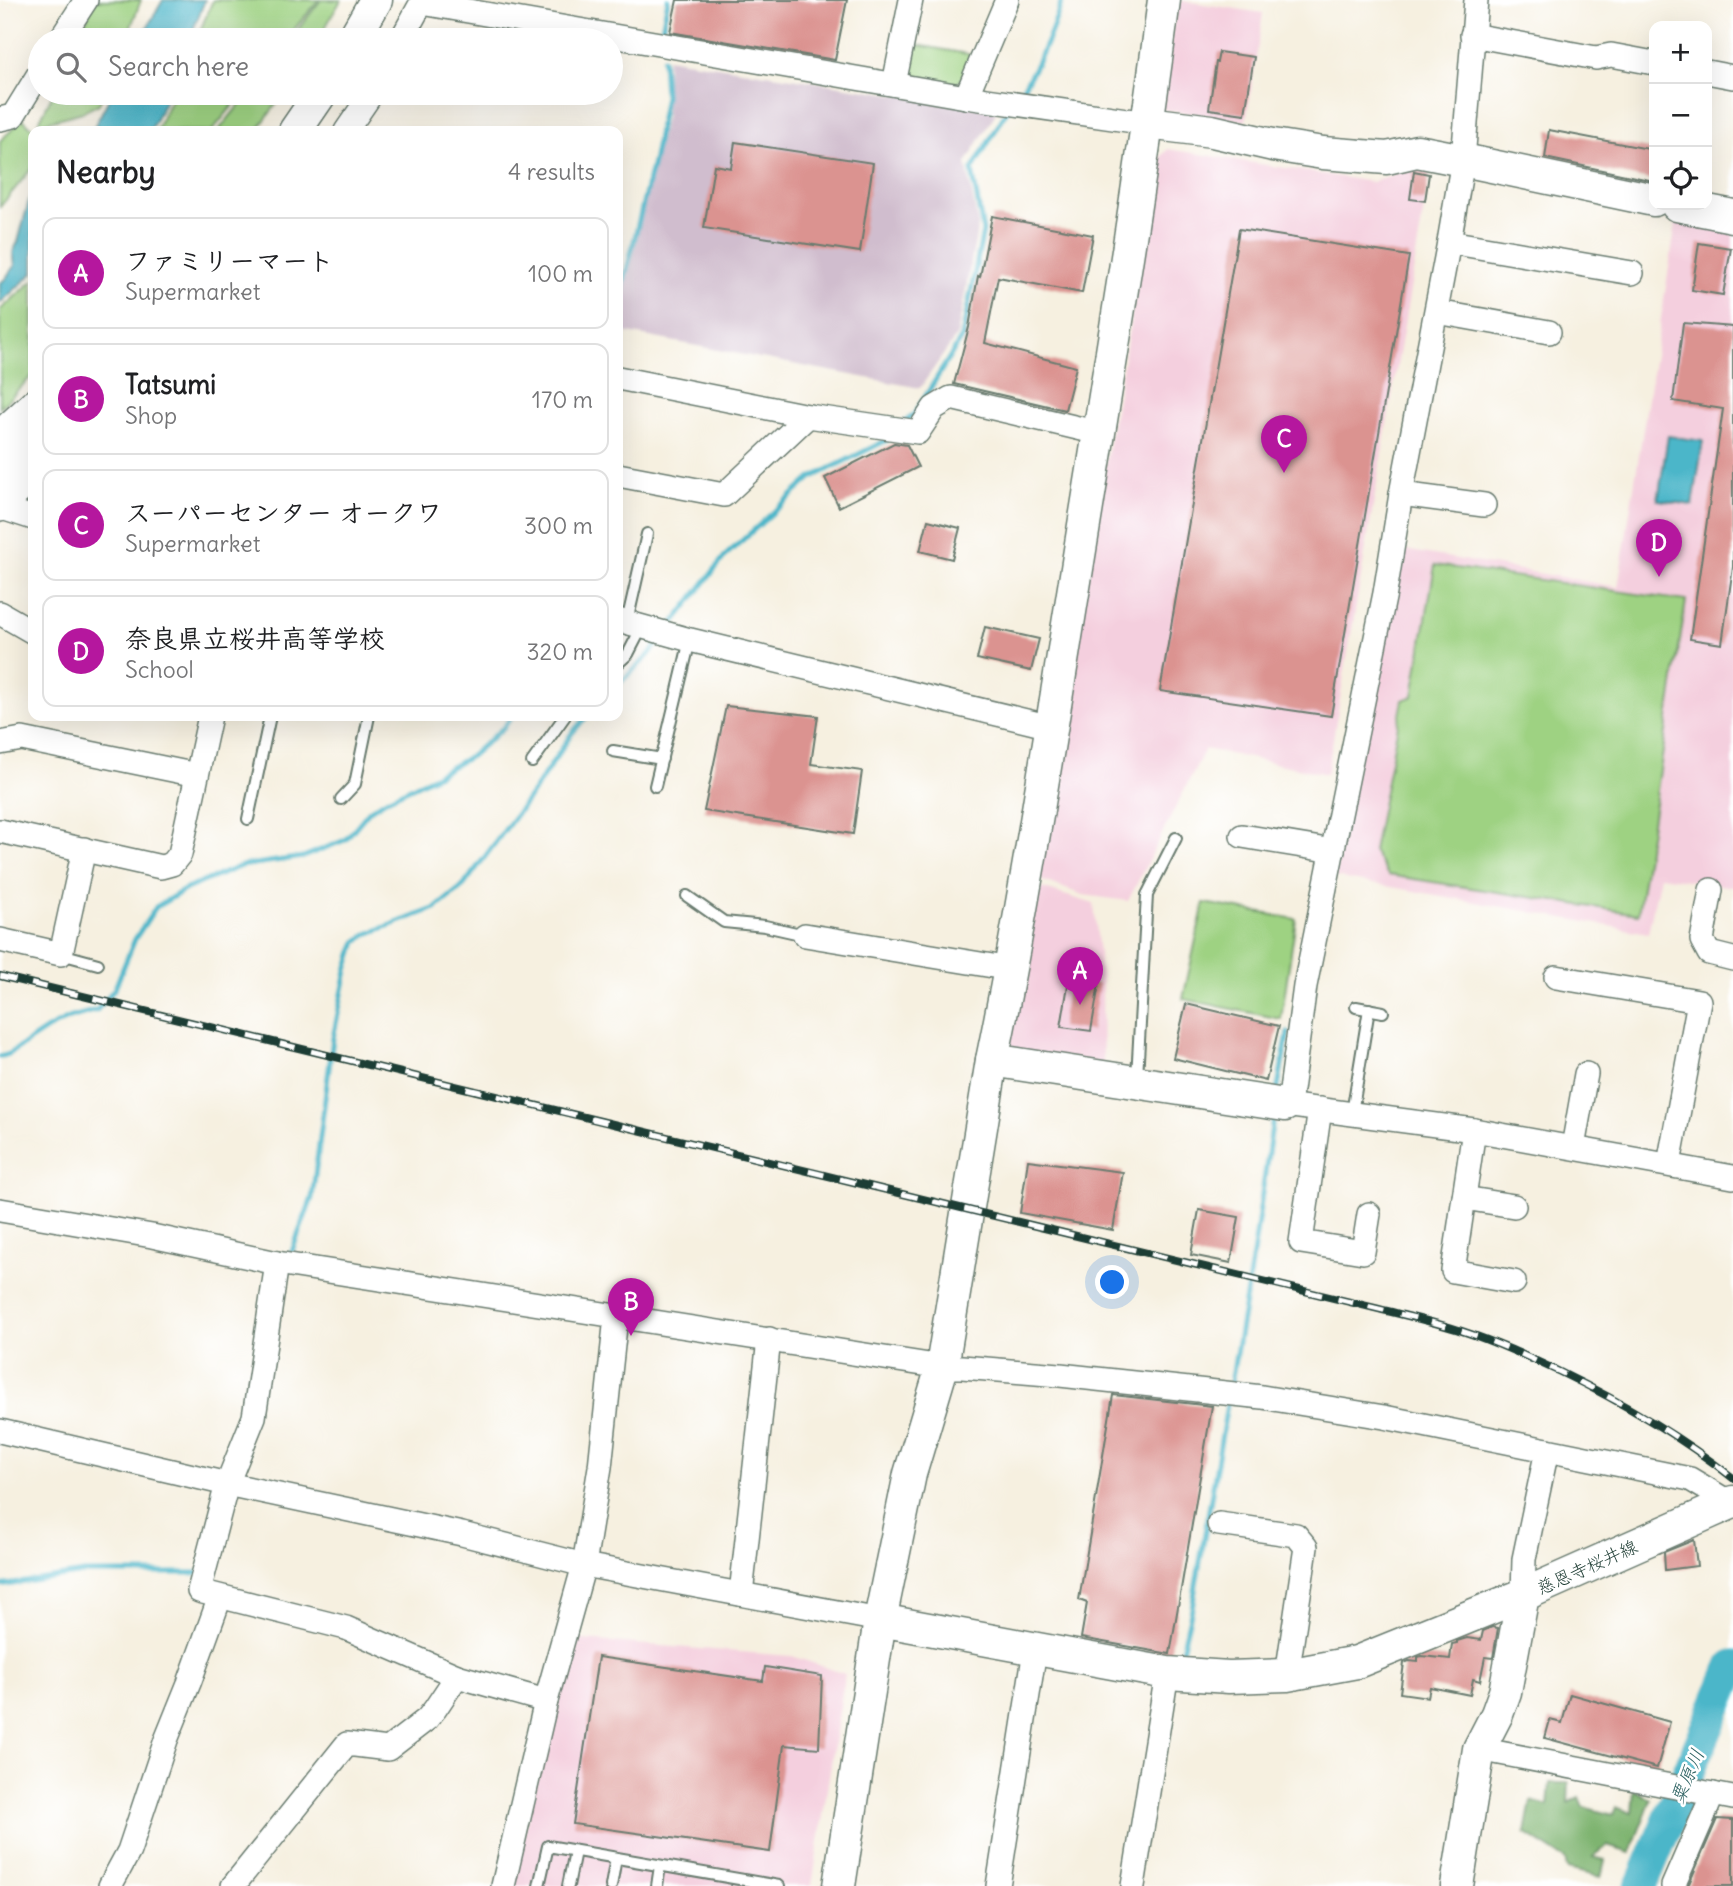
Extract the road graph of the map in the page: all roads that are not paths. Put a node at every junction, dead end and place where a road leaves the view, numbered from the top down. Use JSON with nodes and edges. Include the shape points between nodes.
{"nodes":[{"id":1,"x":86,"y":0,"type":"edge"},
{"id":2,"x":358,"y":0,"type":"edge"},
{"id":3,"x":376,"y":0,"type":"edge"},
{"id":4,"x":911,"y":0,"type":"edge"},
{"id":5,"x":1007,"y":0,"type":"edge"},
{"id":6,"x":1164,"y":0,"type":"edge"},
{"id":7,"x":1476,"y":0,"type":"edge"},
{"id":8,"x":427,"y":2,"type":"edge"},
{"id":9,"x":505,"y":8,"type":"edge"},
{"id":10,"x":68,"y":28,"type":"edge"},
{"id":11,"x":343,"y":28,"type":"edge"},
{"id":12,"x":360,"y":28,"type":"edge"},
{"id":13,"x":393,"y":28,"type":"edge"},
{"id":14,"x":409,"y":28,"type":"edge"},
{"id":15,"x":607,"y":28,"type":"edge"},
{"id":16,"x":623,"y":31,"type":"edge"},
{"id":17,"x":1472,"y":35,"type":"junction"},
{"id":18,"x":1649,"y":62,"type":"edge"},
{"id":19,"x":1712,"y":73,"type":"edge"},
{"id":20,"x":1733,"y":77,"type":"edge"},
{"id":21,"x":894,"y":84,"type":"junction"},
{"id":22,"x":28,"y":92,"type":"edge"},
{"id":23,"x":966,"y":97,"type":"junction"},
{"id":24,"x":295,"y":105,"type":"edge"},
{"id":25,"x":313,"y":105,"type":"edge"},
{"id":26,"x":338,"y":105,"type":"edge"},
{"id":27,"x":364,"y":105,"type":"edge"},
{"id":28,"x":0,"y":119,"type":"edge"},
{"id":29,"x":1148,"y":123,"type":"junction"},
{"id":30,"x":281,"y":126,"type":"edge"},
{"id":31,"x":298,"y":126,"type":"edge"},
{"id":32,"x":324,"y":126,"type":"edge"},
{"id":33,"x":349,"y":126,"type":"edge"},
{"id":34,"x":1449,"y":157,"type":"junction"},
{"id":35,"x":1649,"y":199,"type":"edge"},
{"id":36,"x":1702,"y":210,"type":"edge"},
{"id":37,"x":1733,"y":216,"type":"edge"},
{"id":38,"x":1450,"y":242,"type":"junction"},
{"id":39,"x":1632,"y":273,"type":"dead end"},
{"id":40,"x":1437,"y":312,"type":"junction"},
{"id":41,"x":1549,"y":332,"type":"dead end"},
{"id":42,"x":623,"y":379,"type":"edge"},
{"id":43,"x":28,"y":406,"type":"edge"},
{"id":44,"x":808,"y":416,"type":"junction"},
{"id":45,"x":28,"y":426,"type":"edge"},
{"id":46,"x":0,"y":431,"type":"edge"},
{"id":47,"x":1099,"y":433,"type":"junction"},
{"id":48,"x":0,"y":454,"type":"edge"},
{"id":49,"x":28,"y":459,"type":"edge"},
{"id":50,"x":623,"y":476,"type":"edge"},
{"id":51,"x":28,"y":483,"type":"edge"},
{"id":52,"x":1401,"y":494,"type":"junction"},
{"id":53,"x":1,"y":501,"type":"edge"},
{"id":54,"x":1484,"y":505,"type":"dead end"},
{"id":55,"x":28,"y":515,"type":"edge"},
{"id":56,"x":647,"y":534,"type":"dead end"},
{"id":57,"x":0,"y":613,"type":"edge"},
{"id":58,"x":28,"y":629,"type":"edge"},
{"id":59,"x":651,"y":629,"type":"edge"},
{"id":60,"x":623,"y":658,"type":"edge"},
{"id":61,"x":209,"y":721,"type":"edge"},
{"id":62,"x":269,"y":721,"type":"edge"},
{"id":63,"x":368,"y":721,"type":"edge"},
{"id":64,"x":561,"y":721,"type":"edge"},
{"id":65,"x":1051,"y":727,"type":"junction"},
{"id":66,"x":0,"y":743,"type":"edge"},
{"id":67,"x":613,"y":751,"type":"dead end"},
{"id":68,"x":662,"y":759,"type":"junction"},
{"id":69,"x":532,"y":762,"type":"dead end"},
{"id":70,"x":197,"y":775,"type":"junction"},
{"id":71,"x":655,"y":786,"type":"dead end"},
{"id":72,"x":341,"y":799,"type":"dead end"},
{"id":73,"x":248,"y":819,"type":"dead end"},
{"id":74,"x":0,"y":831,"type":"edge"},
{"id":75,"x":1242,"y":836,"type":"dead end"},
{"id":76,"x":1177,"y":838,"type":"dead end"},
{"id":77,"x":83,"y":849,"type":"junction"},
{"id":78,"x":1325,"y":850,"type":"junction"},
{"id":79,"x":1711,"y":890,"type":"dead end"},
{"id":80,"x":687,"y":896,"type":"dead end"},
{"id":81,"x":805,"y":935,"type":"joint"},
{"id":82,"x":0,"y":940,"type":"edge"},
{"id":83,"x":61,"y":954,"type":"junction"},
{"id":84,"x":1733,"y":958,"type":"edge"},
{"id":85,"x":98,"y":964,"type":"dead end"},
{"id":86,"x":1011,"y":969,"type":"junction"},
{"id":87,"x":1556,"y":978,"type":"dead end"},
{"id":88,"x":1356,"y":1007,"type":"dead end"},
{"id":89,"x":1369,"y":1009,"type":"junction"},
{"id":90,"x":1383,"y":1012,"type":"dead end"},
{"id":91,"x":992,"y":1059,"type":"junction"},
{"id":92,"x":1586,"y":1074,"type":"dead end"},
{"id":93,"x":1136,"y":1081,"type":"junction"},
{"id":94,"x":1279,"y":1104,"type":"junction"},
{"id":95,"x":1320,"y":1109,"type":"junction"},
{"id":96,"x":1352,"y":1113,"type":"junction"},
{"id":97,"x":1474,"y":1130,"type":"junction"},
{"id":98,"x":1573,"y":1147,"type":"junction"},
{"id":99,"x":1669,"y":1164,"type":"junction"},
{"id":100,"x":1733,"y":1177,"type":"edge"},
{"id":101,"x":1464,"y":1198,"type":"junction"},
{"id":102,"x":1514,"y":1206,"type":"dead end"},
{"id":103,"x":0,"y":1210,"type":"edge"},
{"id":104,"x":1369,"y":1214,"type":"dead end"},
{"id":105,"x":277,"y":1263,"type":"junction"},
{"id":106,"x":1514,"y":1282,"type":"dead end"},
{"id":107,"x":616,"y":1317,"type":"junction"},
{"id":108,"x":769,"y":1339,"type":"junction"},
{"id":109,"x":942,"y":1367,"type":"junction"},
{"id":110,"x":0,"y":1431,"type":"edge"},
{"id":111,"x":1547,"y":1450,"type":"junction"},
{"id":112,"x":227,"y":1484,"type":"junction"},
{"id":113,"x":1732,"y":1503,"type":"edge"},
{"id":114,"x":1219,"y":1524,"type":"dead end"},
{"id":115,"x":584,"y":1565,"type":"junction"},
{"id":116,"x":741,"y":1594,"type":"junction"},
{"id":117,"x":1523,"y":1595,"type":"junction"},
{"id":118,"x":219,"y":1597,"type":"junction"},
{"id":119,"x":880,"y":1620,"type":"junction"},
{"id":120,"x":1035,"y":1650,"type":"junction"},
{"id":121,"x":1167,"y":1673,"type":"junction"},
{"id":122,"x":1287,"y":1675,"type":"junction"},
{"id":123,"x":457,"y":1676,"type":"junction"},
{"id":124,"x":546,"y":1701,"type":"junction"},
{"id":125,"x":1479,"y":1749,"type":"junction"},
{"id":126,"x":1715,"y":1795,"type":"edge"},
{"id":127,"x":575,"y":1851,"type":"junction"},
{"id":128,"x":616,"y":1858,"type":"junction"},
{"id":129,"x":660,"y":1866,"type":"junction"},
{"id":130,"x":704,"y":1873,"type":"junction"},
{"id":131,"x":745,"y":1883,"type":"edge"},
{"id":132,"x":110,"y":1886,"type":"edge"},
{"id":133,"x":233,"y":1886,"type":"edge"},
{"id":134,"x":503,"y":1886,"type":"edge"},
{"id":135,"x":539,"y":1886,"type":"edge"},
{"id":136,"x":568,"y":1886,"type":"edge"},
{"id":137,"x":611,"y":1886,"type":"edge"},
{"id":138,"x":657,"y":1886,"type":"edge"},
{"id":139,"x":702,"y":1886,"type":"edge"},
{"id":140,"x":779,"y":1886,"type":"edge"},
{"id":141,"x":839,"y":1886,"type":"edge"},
{"id":142,"x":998,"y":1886,"type":"edge"},
{"id":143,"x":1133,"y":1886,"type":"edge"},
{"id":144,"x":1457,"y":1886,"type":"edge"},
{"id":145,"x":1674,"y":1886,"type":"edge"}],
"edges":[{"from":1,"to":10,"type":"street"},
{"from":2,"to":11,"type":"street"},
{"from":3,"to":12,"type":"street"},
{"from":4,"to":21,"type":"street"},
{"from":5,"to":23,"type":"street"},
{"from":6,"to":29,"type":"street"},
{"from":7,"to":17,"type":"street"},
{"from":8,"to":9,"type":"street"},
{"from":8,"to":13,"type":"street"},
{"from":8,"to":14,"type":"street"},
{"from":9,"to":15,"type":"street"},
{"from":16,"to":21,"type":"street"},
{"from":17,"to":18,"type":"street","via":[[1597,58],[1611,55]]},
{"from":17,"to":34,"type":"street"},
{"from":19,"to":20,"type":"street"},
{"from":21,"to":23,"type":"street"},
{"from":22,"to":28,"type":"street","via":[[13,116]]},
{"from":23,"to":29,"type":"street"},
{"from":24,"to":30,"type":"street"},
{"from":25,"to":31,"type":"street"},
{"from":26,"to":32,"type":"street"},
{"from":27,"to":33,"type":"street"},
{"from":29,"to":34,"type":"street","via":[[1322,153],[1387,158],[1417,151]]},
{"from":29,"to":47,"type":"street"},
{"from":34,"to":35,"type":"street"},
{"from":34,"to":38,"type":"street"},
{"from":36,"to":37,"type":"street"},
{"from":38,"to":39,"type":"street"},
{"from":38,"to":40,"type":"street"},
{"from":40,"to":41,"type":"street"},
{"from":40,"to":52,"type":"street"},
{"from":42,"to":44,"type":"street"},
{"from":43,"to":46,"type":"street"},
{"from":44,"to":47,"type":"street","via":[[918,432],[933,408],[951,398]]},
{"from":44,"to":50,"type":"street","via":[[724,495]]},
{"from":45,"to":48,"type":"street"},
{"from":47,"to":65,"type":"street"},
{"from":49,"to":53,"type":"street"},
{"from":51,"to":53,"type":"street"},
{"from":52,"to":54,"type":"street"},
{"from":52,"to":78,"type":"street","via":[[1385,593]]},
{"from":53,"to":55,"type":"street"},
{"from":56,"to":59,"type":"lane"},
{"from":57,"to":58,"type":"street"},
{"from":59,"to":60,"type":"lane"},
{"from":59,"to":65,"type":"street"},
{"from":59,"to":68,"type":"lane"},
{"from":61,"to":70,"type":"street"},
{"from":62,"to":73,"type":"lane"},
{"from":63,"to":72,"type":"lane","via":[[355,784]]},
{"from":64,"to":69,"type":"lane"},
{"from":65,"to":86,"type":"street"},
{"from":66,"to":70,"type":"street","via":[[22,739]]},
{"from":67,"to":68,"type":"lane"},
{"from":68,"to":71,"type":"lane"},
{"from":70,"to":77,"type":"street","via":[[180,854],[172,864],[161,867]]},
{"from":74,"to":77,"type":"street"},
{"from":75,"to":78,"type":"street"},
{"from":76,"to":93,"type":"lane","via":[[1147,895]]},
{"from":77,"to":83,"type":"street"},
{"from":78,"to":94,"type":"street","via":[[1305,986]]},
{"from":79,"to":84,"type":"street","via":[[1702,940],[1709,953]]},
{"from":80,"to":81,"type":"lane","via":[[724,922]]},
{"from":81,"to":86,"type":"street"},
{"from":82,"to":83,"type":"street"},
{"from":83,"to":85,"type":"lane"},
{"from":86,"to":91,"type":"street"},
{"from":87,"to":99,"type":"street","via":[[1699,1002]]},
{"from":88,"to":89,"type":"lane"},
{"from":89,"to":90,"type":"lane"},
{"from":89,"to":96,"type":"lane"},
{"from":91,"to":93,"type":"street"},
{"from":91,"to":109,"type":"street"},
{"from":92,"to":98,"type":"street"},
{"from":93,"to":94,"type":"street"},
{"from":94,"to":95,"type":"street"},
{"from":95,"to":96,"type":"street"},
{"from":95,"to":104,"type":"street","via":[[1301,1242],[1363,1252]]},
{"from":96,"to":97,"type":"street"},
{"from":97,"to":98,"type":"street"},
{"from":97,"to":101,"type":"street"},
{"from":98,"to":99,"type":"street"},
{"from":99,"to":100,"type":"street"},
{"from":101,"to":102,"type":"street"},
{"from":101,"to":106,"type":"street","via":[[1453,1271]]},
{"from":103,"to":105,"type":"street"},
{"from":105,"to":107,"type":"street"},
{"from":105,"to":112,"type":"street","via":[[254,1418]]},
{"from":107,"to":108,"type":"street"},
{"from":107,"to":115,"type":"street"},
{"from":108,"to":109,"type":"street"},
{"from":108,"to":116,"type":"street"},
{"from":109,"to":111,"type":"street","via":[[1232,1393]]},
{"from":109,"to":119,"type":"street","via":[[910,1474]]},
{"from":110,"to":112,"type":"street"},
{"from":111,"to":113,"type":"street","via":[[1690,1479]]},
{"from":111,"to":117,"type":"street","via":[[1524,1559]]},
{"from":112,"to":115,"type":"street"},
{"from":112,"to":118,"type":"street","via":[[199,1591]]},
{"from":113,"to":117,"type":"street","name":"慈恩寺桜井線"},
{"from":114,"to":122,"type":"street","via":[[1296,1535],[1306,1547]]},
{"from":115,"to":116,"type":"street"},
{"from":115,"to":124,"type":"street"},
{"from":116,"to":119,"type":"street"},
{"from":117,"to":122,"type":"street","via":[[1357,1662]]},
{"from":117,"to":125,"type":"street","name":"慈恩寺桜井線","via":[[1505,1692]]},
{"from":118,"to":123,"type":"street","via":[[346,1629]]},
{"from":118,"to":132,"type":"street","via":[[129,1851]]},
{"from":119,"to":120,"type":"street"},
{"from":119,"to":141,"type":"street"},
{"from":120,"to":121,"type":"street"},
{"from":120,"to":142,"type":"street"},
{"from":121,"to":122,"type":"street"},
{"from":121,"to":143,"type":"street"},
{"from":123,"to":124,"type":"street"},
{"from":123,"to":133,"type":"street","via":[[427,1719],[388,1749],[347,1744]]},
{"from":124,"to":134,"type":"street"},
{"from":125,"to":126,"type":"street"},
{"from":125,"to":144,"type":"street","name":"慈恩寺桜井線"},
{"from":126,"to":145,"type":"street"},
{"from":127,"to":128,"type":"lane"},
{"from":127,"to":135,"type":"lane","via":[[548,1846]]},
{"from":127,"to":136,"type":"lane"},
{"from":128,"to":129,"type":"lane"},
{"from":128,"to":137,"type":"lane"},
{"from":129,"to":130,"type":"lane"},
{"from":129,"to":138,"type":"lane"},
{"from":130,"to":131,"type":"lane"},
{"from":130,"to":139,"type":"lane"},
{"from":131,"to":140,"type":"lane"}]}
